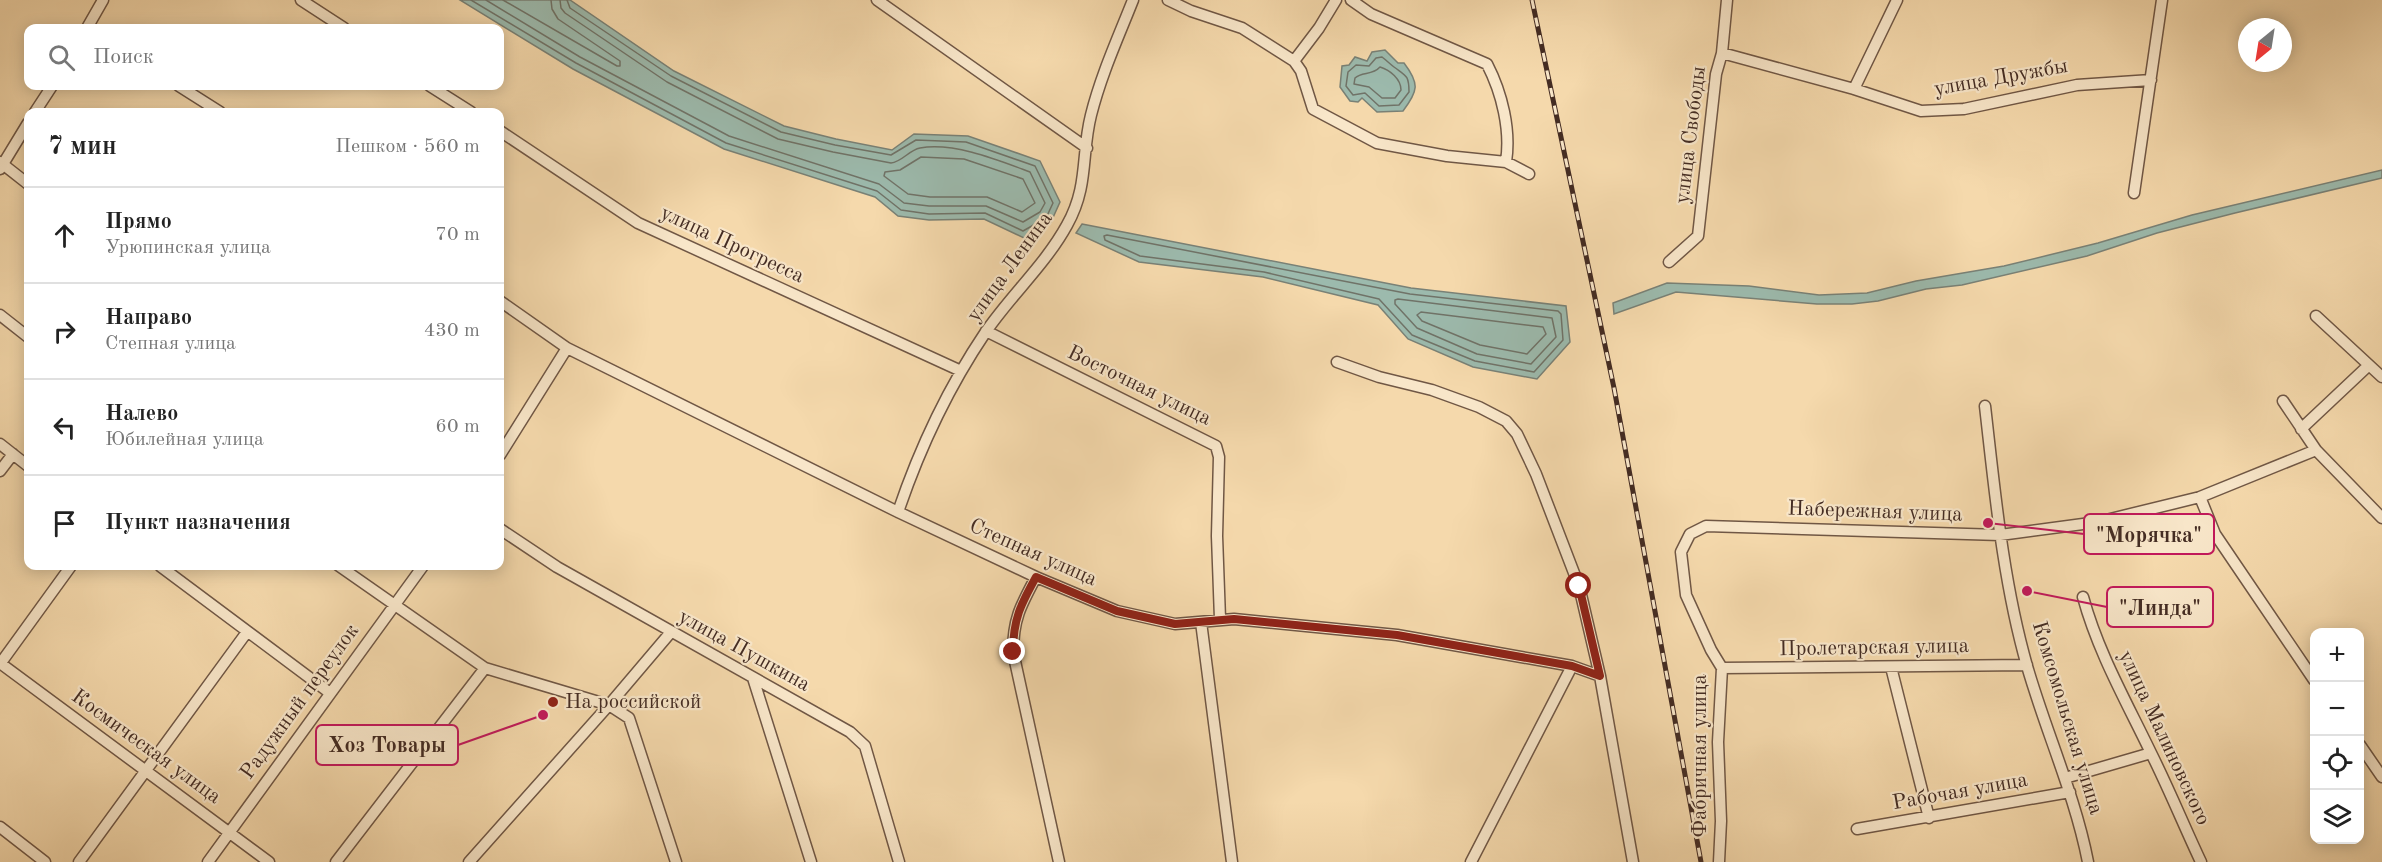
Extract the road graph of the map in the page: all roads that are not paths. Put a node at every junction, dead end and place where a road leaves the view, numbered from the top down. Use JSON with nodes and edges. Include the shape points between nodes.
{"nodes":[{"id":1,"x":103,"y":0,"type":"edge"},
{"id":2,"x":301,"y":0,"type":"edge"},
{"id":3,"x":877,"y":0,"type":"edge"},
{"id":4,"x":1132,"y":0,"type":"edge"},
{"id":5,"x":1168,"y":0,"type":"edge"},
{"id":6,"x":1336,"y":0,"type":"edge"},
{"id":7,"x":1351,"y":0,"type":"edge"},
{"id":8,"x":1727,"y":0,"type":"edge"},
{"id":9,"x":1897,"y":0,"type":"edge"},
{"id":10,"x":2162,"y":0,"type":"edge"},
{"id":11,"x":92,"y":24,"type":"edge"},
{"id":12,"x":338,"y":24,"type":"edge"},
{"id":13,"x":1722,"y":53,"type":"junction"},
{"id":14,"x":1294,"y":61,"type":"junction"},
{"id":15,"x":2151,"y":80,"type":"junction"},
{"id":16,"x":1854,"y":89,"type":"junction"},
{"id":17,"x":49,"y":90,"type":"edge"},
{"id":18,"x":185,"y":90,"type":"edge"},
{"id":19,"x":436,"y":90,"type":"edge"},
{"id":20,"x":38,"y":108,"type":"edge"},
{"id":21,"x":214,"y":108,"type":"edge"},
{"id":22,"x":465,"y":108,"type":"edge"},
{"id":23,"x":24,"y":129,"type":"edge"},
{"id":24,"x":504,"y":134,"type":"edge"},
{"id":25,"x":1087,"y":148,"type":"junction"},
{"id":26,"x":1506,"y":162,"type":"junction"},
{"id":27,"x":1,"y":165,"type":"edge"},
{"id":28,"x":1529,"y":174,"type":"dead end"},
{"id":29,"x":24,"y":181,"type":"edge"},
{"id":30,"x":2134,"y":193,"type":"dead end"},
{"id":31,"x":1669,"y":262,"type":"dead end"},
{"id":32,"x":504,"y":305,"type":"edge"},
{"id":33,"x":0,"y":315,"type":"edge"},
{"id":34,"x":2316,"y":316,"type":"dead end"},
{"id":35,"x":986,"y":332,"type":"junction"},
{"id":36,"x":24,"y":334,"type":"edge"},
{"id":37,"x":567,"y":348,"type":"junction"},
{"id":38,"x":1338,"y":362,"type":"dead end"},
{"id":39,"x":2369,"y":365,"type":"junction"},
{"id":40,"x":961,"y":371,"type":"junction"},
{"id":41,"x":2382,"y":376,"type":"edge"},
{"id":42,"x":2283,"y":401,"type":"dead end"},
{"id":43,"x":1985,"y":406,"type":"dead end"},
{"id":44,"x":2301,"y":429,"type":"junction"},
{"id":45,"x":0,"y":444,"type":"edge"},
{"id":46,"x":504,"y":449,"type":"edge"},
{"id":47,"x":2316,"y":450,"type":"junction"},
{"id":48,"x":13,"y":454,"type":"junction"},
{"id":49,"x":24,"y":463,"type":"edge"},
{"id":50,"x":0,"y":471,"type":"edge"},
{"id":51,"x":2200,"y":497,"type":"junction"},
{"id":52,"x":898,"y":512,"type":"junction"},
{"id":53,"x":2382,"y":518,"type":"edge"},
{"id":54,"x":1707,"y":526,"type":"joint"},
{"id":55,"x":504,"y":532,"type":"edge"},
{"id":56,"x":2000,"y":535,"type":"junction"},
{"id":57,"x":68,"y":570,"type":"edge"},
{"id":58,"x":165,"y":570,"type":"edge"},
{"id":59,"x":344,"y":570,"type":"edge"},
{"id":60,"x":420,"y":570,"type":"edge"},
{"id":61,"x":1036,"y":577,"type":"junction"},
{"id":62,"x":2083,"y":597,"type":"dead end"},
{"id":63,"x":394,"y":606,"type":"junction"},
{"id":64,"x":1220,"y":619,"type":"junction"},
{"id":65,"x":1201,"y":622,"type":"junction"},
{"id":66,"x":247,"y":632,"type":"junction"},
{"id":67,"x":671,"y":632,"type":"junction"},
{"id":68,"x":0,"y":664,"type":"edge"},
{"id":69,"x":2027,"y":665,"type":"junction"},
{"id":70,"x":1572,"y":666,"type":"junction"},
{"id":71,"x":1890,"y":667,"type":"junction"},
{"id":72,"x":485,"y":668,"type":"junction"},
{"id":73,"x":1722,"y":668,"type":"junction"},
{"id":74,"x":2310,"y":674,"type":"edge"},
{"id":75,"x":1600,"y":676,"type":"junction"},
{"id":76,"x":753,"y":678,"type":"junction"},
{"id":77,"x":330,"y":693,"type":"junction"},
{"id":78,"x":609,"y":705,"type":"junction"},
{"id":79,"x":2364,"y":751,"type":"edge"},
{"id":80,"x":2151,"y":753,"type":"junction"},
{"id":81,"x":146,"y":770,"type":"junction"},
{"id":82,"x":2382,"y":777,"type":"edge"},
{"id":83,"x":2065,"y":778,"type":"junction"},
{"id":84,"x":2070,"y":792,"type":"junction"},
{"id":85,"x":1929,"y":818,"type":"junction"},
{"id":86,"x":0,"y":827,"type":"edge"},
{"id":87,"x":1857,"y":829,"type":"dead end"},
{"id":88,"x":230,"y":833,"type":"junction"},
{"id":89,"x":45,"y":862,"type":"edge"},
{"id":90,"x":79,"y":862,"type":"edge"},
{"id":91,"x":208,"y":862,"type":"edge"},
{"id":92,"x":269,"y":862,"type":"edge"},
{"id":93,"x":336,"y":862,"type":"edge"},
{"id":94,"x":469,"y":862,"type":"edge"},
{"id":95,"x":676,"y":862,"type":"edge"},
{"id":96,"x":811,"y":862,"type":"edge"},
{"id":97,"x":899,"y":862,"type":"edge"},
{"id":98,"x":1059,"y":862,"type":"edge"},
{"id":99,"x":1232,"y":862,"type":"edge"},
{"id":100,"x":1471,"y":862,"type":"edge"},
{"id":101,"x":1633,"y":862,"type":"edge"},
{"id":102,"x":1719,"y":862,"type":"edge"},
{"id":103,"x":2088,"y":862,"type":"edge"},
{"id":104,"x":2201,"y":862,"type":"edge"}],
"edges":[{"from":1,"to":11,"type":"street"},
{"from":2,"to":12,"type":"street"},
{"from":3,"to":25,"type":"street"},
{"from":4,"to":25,"type":"street","name":"улица Ленина","via":[[1090,117]]},
{"from":5,"to":14,"type":"street","via":[[1242,28]]},
{"from":6,"to":14,"type":"street"},
{"from":7,"to":26,"type":"street","via":[[1371,14],[1487,64],[1505,113]]},
{"from":8,"to":13,"type":"street","name":"улица Свободы"},
{"from":9,"to":16,"type":"street"},
{"from":10,"to":15,"type":"street"},
{"from":13,"to":16,"type":"street","name":"улица Дружбы"},
{"from":13,"to":31,"type":"street","name":"улица Свободы","via":[[1716,74],[1698,236]]},
{"from":14,"to":26,"type":"street","via":[[1301,71],[1312,109],[1377,143]]},
{"from":15,"to":16,"type":"street","name":"улица Дружбы","via":[[2077,85],[1964,109],[1921,111]]},
{"from":15,"to":30,"type":"street"},
{"from":17,"to":20,"type":"street"},
{"from":18,"to":21,"type":"street"},
{"from":19,"to":22,"type":"street"},
{"from":23,"to":27,"type":"street"},
{"from":24,"to":40,"type":"street","name":"улица Прогресса","via":[[638,223]]},
{"from":25,"to":35,"type":"street","name":"улица Ленина","via":[[1084,176],[1067,225]]},
{"from":26,"to":28,"type":"street"},
{"from":27,"to":29,"type":"street"},
{"from":32,"to":37,"type":"street","name":"Степная улица"},
{"from":33,"to":36,"type":"street"},
{"from":34,"to":39,"type":"street"},
{"from":35,"to":40,"type":"street","name":"улица Ленина"},
{"from":35,"to":64,"type":"street","name":"Восточная улица","via":[[1216,446],[1220,457]]},
{"from":37,"to":46,"type":"street"},
{"from":37,"to":52,"type":"street","name":"Степная улица"},
{"from":38,"to":75,"type":"street","via":[[1479,407],[1506,421],[1517,434],[1579,586]]},
{"from":39,"to":41,"type":"street"},
{"from":39,"to":44,"type":"street"},
{"from":40,"to":52,"type":"street","name":"улица Ленина","via":[[914,465]]},
{"from":42,"to":44,"type":"street"},
{"from":43,"to":56,"type":"street","name":"Комсомольская улица"},
{"from":44,"to":47,"type":"street"},
{"from":45,"to":48,"type":"street"},
{"from":47,"to":51,"type":"street","name":"Набережная улица"},
{"from":47,"to":53,"type":"street"},
{"from":48,"to":49,"type":"street"},
{"from":48,"to":50,"type":"street"},
{"from":51,"to":56,"type":"street","name":"Набережная улица","via":[[2098,522]]},
{"from":51,"to":74,"type":"street","via":[[2215,534]]},
{"from":52,"to":61,"type":"street","name":"Степная улица"},
{"from":54,"to":56,"type":"street","name":"Набережная улица"},
{"from":54,"to":73,"type":"street","name":"Фабричная улица","via":[[1690,534],[1681,552],[1686,595]]},
{"from":55,"to":67,"type":"street","name":"улица Пушкина"},
{"from":56,"to":69,"type":"street","name":"Комсомольская улица"},
{"from":57,"to":68,"type":"street"},
{"from":58,"to":66,"type":"street"},
{"from":59,"to":63,"type":"street"},
{"from":60,"to":63,"type":"street","name":"Радужный переулок"},
{"from":61,"to":65,"type":"street","name":"Степная улица","via":[[1117,611],[1175,624]]},
{"from":61,"to":98,"type":"street","via":[[1018,610],[1013,652]]},
{"from":62,"to":80,"type":"street","name":"улица Малиновского","via":[[2091,628]]},
{"from":63,"to":72,"type":"street"},
{"from":63,"to":77,"type":"street","name":"Радужный переулок"},
{"from":64,"to":65,"type":"street","name":"Степная улица"},
{"from":64,"to":70,"type":"street","name":"Степная улица","via":[[1397,635]]},
{"from":65,"to":99,"type":"street"},
{"from":66,"to":77,"type":"street"},
{"from":66,"to":81,"type":"street"},
{"from":67,"to":76,"type":"street","name":"улица Пушкина"},
{"from":67,"to":78,"type":"street"},
{"from":68,"to":81,"type":"street","name":"Космическая улица"},
{"from":69,"to":71,"type":"street","name":"Пролетарская улица"},
{"from":69,"to":83,"type":"street","name":"Комсомольская улица"},
{"from":70,"to":75,"type":"street","name":"Степная улица"},
{"from":70,"to":100,"type":"street"},
{"from":71,"to":73,"type":"street","name":"Пролетарская улица"},
{"from":71,"to":85,"type":"street"},
{"from":72,"to":78,"type":"street"},
{"from":72,"to":93,"type":"street"},
{"from":73,"to":102,"type":"street","name":"Фабричная улица"},
{"from":75,"to":101,"type":"street"},
{"from":76,"to":96,"type":"street"},
{"from":76,"to":97,"type":"street","name":"улица Пушкина","via":[[850,732],[864,746]]},
{"from":77,"to":88,"type":"street","name":"Радужный переулок"},
{"from":78,"to":94,"type":"street"},
{"from":78,"to":95,"type":"street","via":[[628,718]]},
{"from":79,"to":82,"type":"street"},
{"from":80,"to":83,"type":"street"},
{"from":80,"to":104,"type":"street","name":"улица Малиновского"},
{"from":81,"to":88,"type":"street","name":"Космическая улица"},
{"from":81,"to":90,"type":"street"},
{"from":83,"to":84,"type":"street","name":"Комсомольская улица"},
{"from":84,"to":85,"type":"street","name":"Рабочая улица"},
{"from":84,"to":103,"type":"street","name":"Комсомольская улица"},
{"from":85,"to":87,"type":"street","name":"Рабочая улица"},
{"from":86,"to":89,"type":"street"},
{"from":88,"to":91,"type":"street","name":"Радужный переулок"},
{"from":88,"to":92,"type":"street","name":"Космическая улица"}]}
